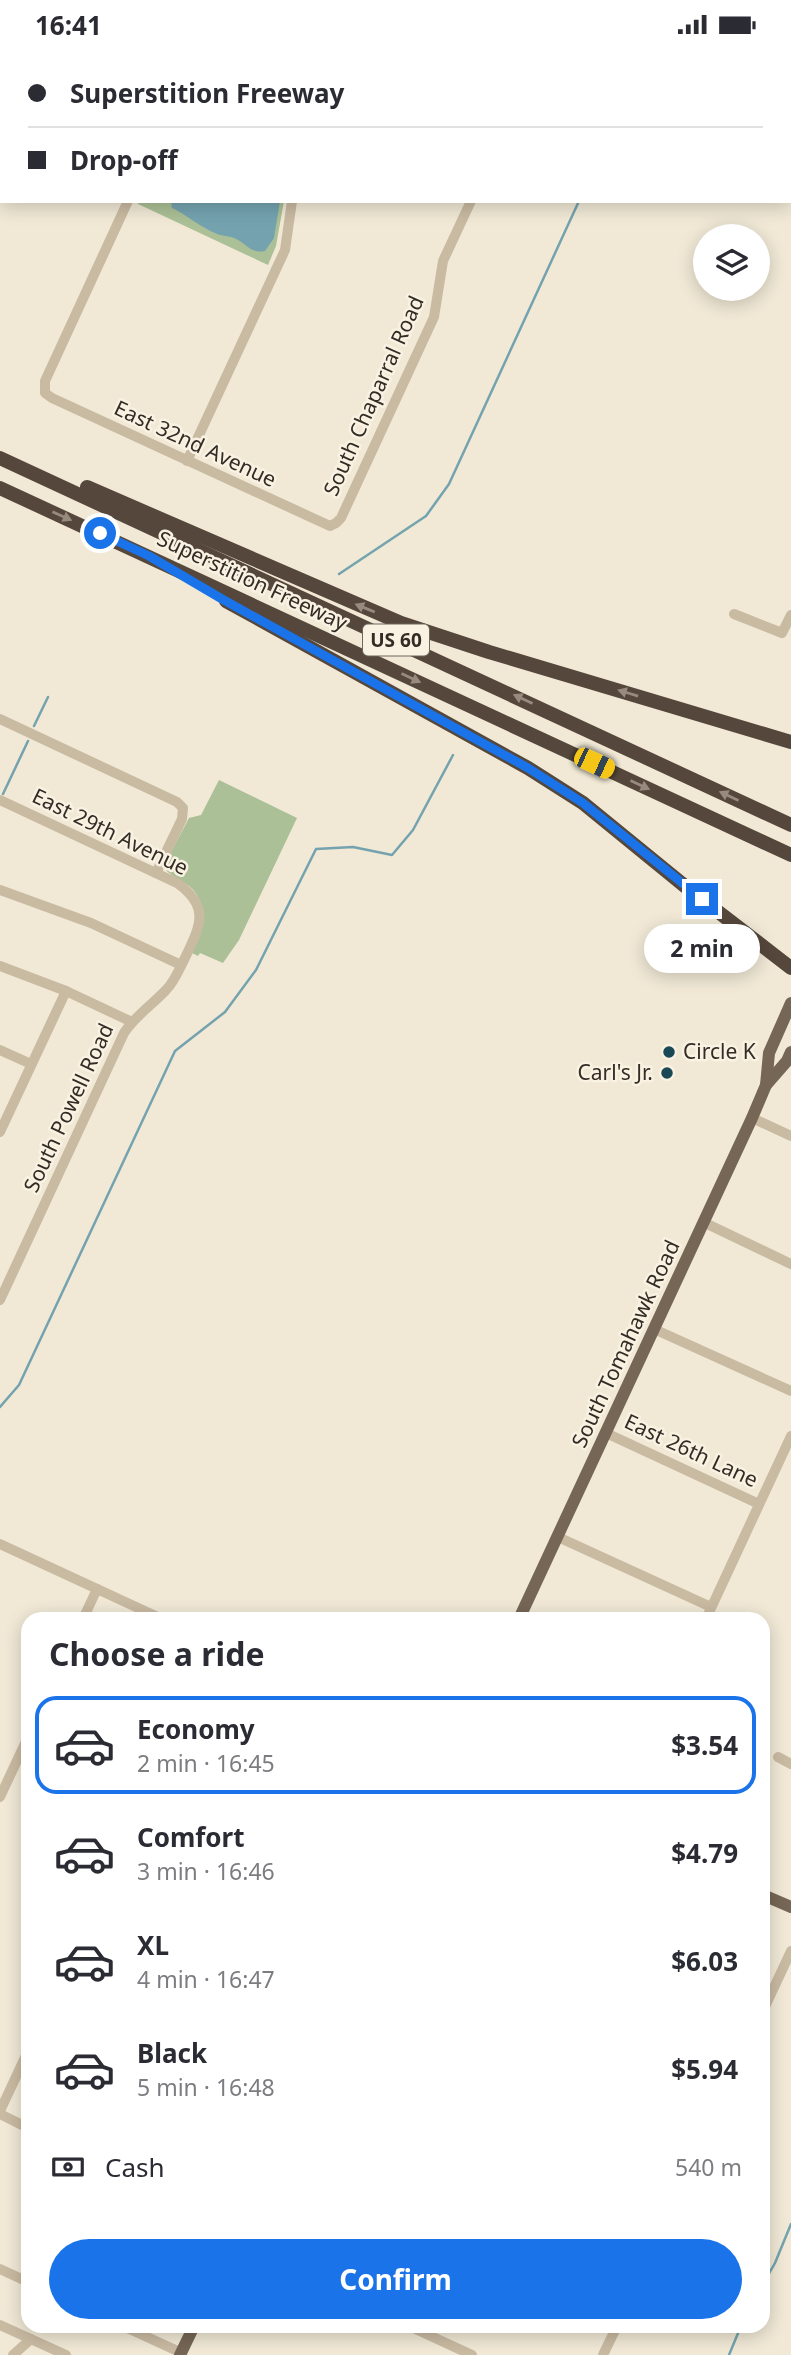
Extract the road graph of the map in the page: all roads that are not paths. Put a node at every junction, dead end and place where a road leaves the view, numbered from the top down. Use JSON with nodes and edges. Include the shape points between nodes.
{"nodes":[{"id":1,"x":127,"y":203,"type":"edge"},
{"id":2,"x":292,"y":203,"type":"edge"},
{"id":3,"x":470,"y":203,"type":"edge"},
{"id":4,"x":0,"y":456,"type":"edge"},
{"id":5,"x":187,"y":461,"type":"junction"},
{"id":6,"x":0,"y":488,"type":"edge"},
{"id":7,"x":333,"y":525,"type":"joint"},
{"id":8,"x":149,"y":556,"type":"junction"},
{"id":9,"x":734,"y":614,"type":"dead end"},
{"id":10,"x":791,"y":615,"type":"edge"},
{"id":11,"x":0,"y":719,"type":"edge"},
{"id":12,"x":791,"y":742,"type":"edge"},
{"id":13,"x":0,"y":800,"type":"edge"},
{"id":14,"x":791,"y":825,"type":"edge"},
{"id":15,"x":791,"y":855,"type":"edge"},
{"id":16,"x":156,"y":873,"type":"junction"},
{"id":17,"x":0,"y":890,"type":"edge"},
{"id":18,"x":198,"y":905,"type":"joint"},
{"id":19,"x":181,"y":965,"type":"junction"},
{"id":20,"x":0,"y":966,"type":"edge"},
{"id":21,"x":791,"y":968,"type":"edge"},
{"id":22,"x":66,"y":991,"type":"junction"},
{"id":23,"x":791,"y":1003,"type":"edge"},
{"id":24,"x":132,"y":1022,"type":"junction"},
{"id":25,"x":0,"y":1050,"type":"edge"},
{"id":26,"x":791,"y":1052,"type":"edge"},
{"id":27,"x":31,"y":1064,"type":"junction"},
{"id":28,"x":766,"y":1085,"type":"junction"},
{"id":29,"x":752,"y":1118,"type":"junction"},
{"id":30,"x":0,"y":1132,"type":"edge"},
{"id":31,"x":790,"y":1132,"type":"edge"},
{"id":32,"x":703,"y":1222,"type":"junction"},
{"id":33,"x":791,"y":1264,"type":"edge"},
{"id":34,"x":0,"y":1300,"type":"edge"},
{"id":35,"x":654,"y":1329,"type":"junction"},
{"id":36,"x":791,"y":1391,"type":"edge"},
{"id":37,"x":606,"y":1433,"type":"junction"},
{"id":38,"x":791,"y":1436,"type":"edge"},
{"id":39,"x":759,"y":1504,"type":"junction"},
{"id":40,"x":558,"y":1537,"type":"junction"},
{"id":41,"x":0,"y":1544,"type":"edge"},
{"id":42,"x":97,"y":1589,"type":"junction"},
{"id":43,"x":711,"y":1607,"type":"junction"},
{"id":44,"x":86,"y":1612,"type":"edge"},
{"id":45,"x":147,"y":1612,"type":"edge"},
{"id":46,"x":522,"y":1612,"type":"edge"},
{"id":47,"x":709,"y":1612,"type":"edge"},
{"id":48,"x":21,"y":1752,"type":"edge"},
{"id":49,"x":778,"y":1757,"type":"dead end"},
{"id":50,"x":791,"y":1764,"type":"edge"},
{"id":51,"x":0,"y":1797,"type":"edge"},
{"id":52,"x":770,"y":1898,"type":"edge"},
{"id":53,"x":791,"y":1907,"type":"edge"},
{"id":54,"x":791,"y":1951,"type":"edge"},
{"id":55,"x":770,"y":1996,"type":"edge"},
{"id":56,"x":21,"y":2066,"type":"edge"},
{"id":57,"x":0,"y":2113,"type":"edge"},
{"id":58,"x":21,"y":2124,"type":"edge"},
{"id":59,"x":0,"y":2269,"type":"edge"},
{"id":60,"x":21,"y":2279,"type":"edge"},
{"id":61,"x":0,"y":2325,"type":"edge"},
{"id":62,"x":138,"y":2333,"type":"edge"},
{"id":63,"x":191,"y":2333,"type":"edge"},
{"id":64,"x":424,"y":2333,"type":"edge"},
{"id":65,"x":614,"y":2333,"type":"edge"},
{"id":66,"x":31,"y":2339,"type":"junction"},
{"id":67,"x":181,"y":2354,"type":"edge"},
{"id":68,"x":13,"y":2355,"type":"edge"},
{"id":69,"x":66,"y":2355,"type":"edge"},
{"id":70,"x":472,"y":2355,"type":"edge"},
{"id":71,"x":603,"y":2355,"type":"edge"}],
"edges":[{"from":1,"to":5,"type":"street","name":"East 32nd Avenue","via":[[44,389],[52,398]]},
{"from":2,"to":5,"type":"street","via":[[285,250]]},
{"from":3,"to":7,"type":"street","name":"South Chaparral Road","via":[[443,261],[434,317],[341,518]]},
{"from":12,"to":4,"type":"highway","one_way":true,"via":[[401,622],[95,490]]},
{"from":14,"to":4,"type":"highway","name":"Superstition Freeway","number":"US 60","one_way":true},
{"from":5,"to":7,"type":"street","name":"East 32nd Avenue","via":[[323,525]]},
{"from":6,"to":8,"type":"highway","name":"Superstition Freeway","number":"US 60","one_way":true},
{"from":8,"to":15,"type":"highway","name":"Superstition Freeway","number":"US 60","one_way":true},
{"from":8,"to":21,"type":"highway","via":[[583,803]]},
{"from":9,"to":10,"type":"street","via":[[782,633]]},
{"from":11,"to":16,"type":"street","via":[[177,802],[183,808],[181,819]]},
{"from":13,"to":16,"type":"street","name":"East 29th Avenue"},
{"from":16,"to":18,"type":"street","name":"East 29th Avenue","via":[[190,892]]},
{"from":17,"to":19,"type":"street","via":[[91,923]]},
{"from":18,"to":19,"type":"street","name":"South Powell Road","via":[[197,932]]},
{"from":19,"to":24,"type":"street","name":"South Powell Road","via":[[167,989]]},
{"from":20,"to":22,"type":"street"},
{"from":22,"to":24,"type":"street"},
{"from":22,"to":27,"type":"street"},
{"from":23,"to":28,"type":"main road","name":"South Tomahawk Road","via":[[769,1053]]},
{"from":24,"to":34,"type":"street","name":"South Powell Road"},
{"from":25,"to":27,"type":"street"},
{"from":26,"to":28,"type":"main road","name":"South Tomahawk Road"},
{"from":27,"to":30,"type":"street"},
{"from":28,"to":29,"type":"main road","name":"South Tomahawk Road"},
{"from":29,"to":31,"type":"street"},
{"from":29,"to":32,"type":"main road","name":"South Tomahawk Road"},
{"from":32,"to":33,"type":"street"},
{"from":32,"to":35,"type":"main road","name":"South Tomahawk Road"},
{"from":35,"to":36,"type":"street"},
{"from":35,"to":37,"type":"main road","name":"South Tomahawk Road"},
{"from":37,"to":39,"type":"street","name":"East 26th Lane"},
{"from":37,"to":40,"type":"main road","name":"South Tomahawk Road"},
{"from":38,"to":39,"type":"street"},
{"from":39,"to":43,"type":"street"},
{"from":40,"to":43,"type":"street"},
{"from":40,"to":46,"type":"main road","name":"South Tomahawk Road"},
{"from":41,"to":42,"type":"street"},
{"from":42,"to":44,"type":"street"},
{"from":42,"to":45,"type":"street"},
{"from":43,"to":47,"type":"street"},
{"from":48,"to":51,"type":"street"},
{"from":49,"to":50,"type":"street"},
{"from":52,"to":53,"type":"main road"},
{"from":54,"to":55,"type":"street"},
{"from":56,"to":57,"type":"street"},
{"from":57,"to":58,"type":"street"},
{"from":59,"to":60,"type":"street"},
{"from":61,"to":66,"type":"street"},
{"from":62,"to":67,"type":"street"},
{"from":63,"to":67,"type":"main road"},
{"from":64,"to":70,"type":"street"},
{"from":65,"to":71,"type":"street"},
{"from":66,"to":68,"type":"street"},
{"from":66,"to":69,"type":"street"}]}
